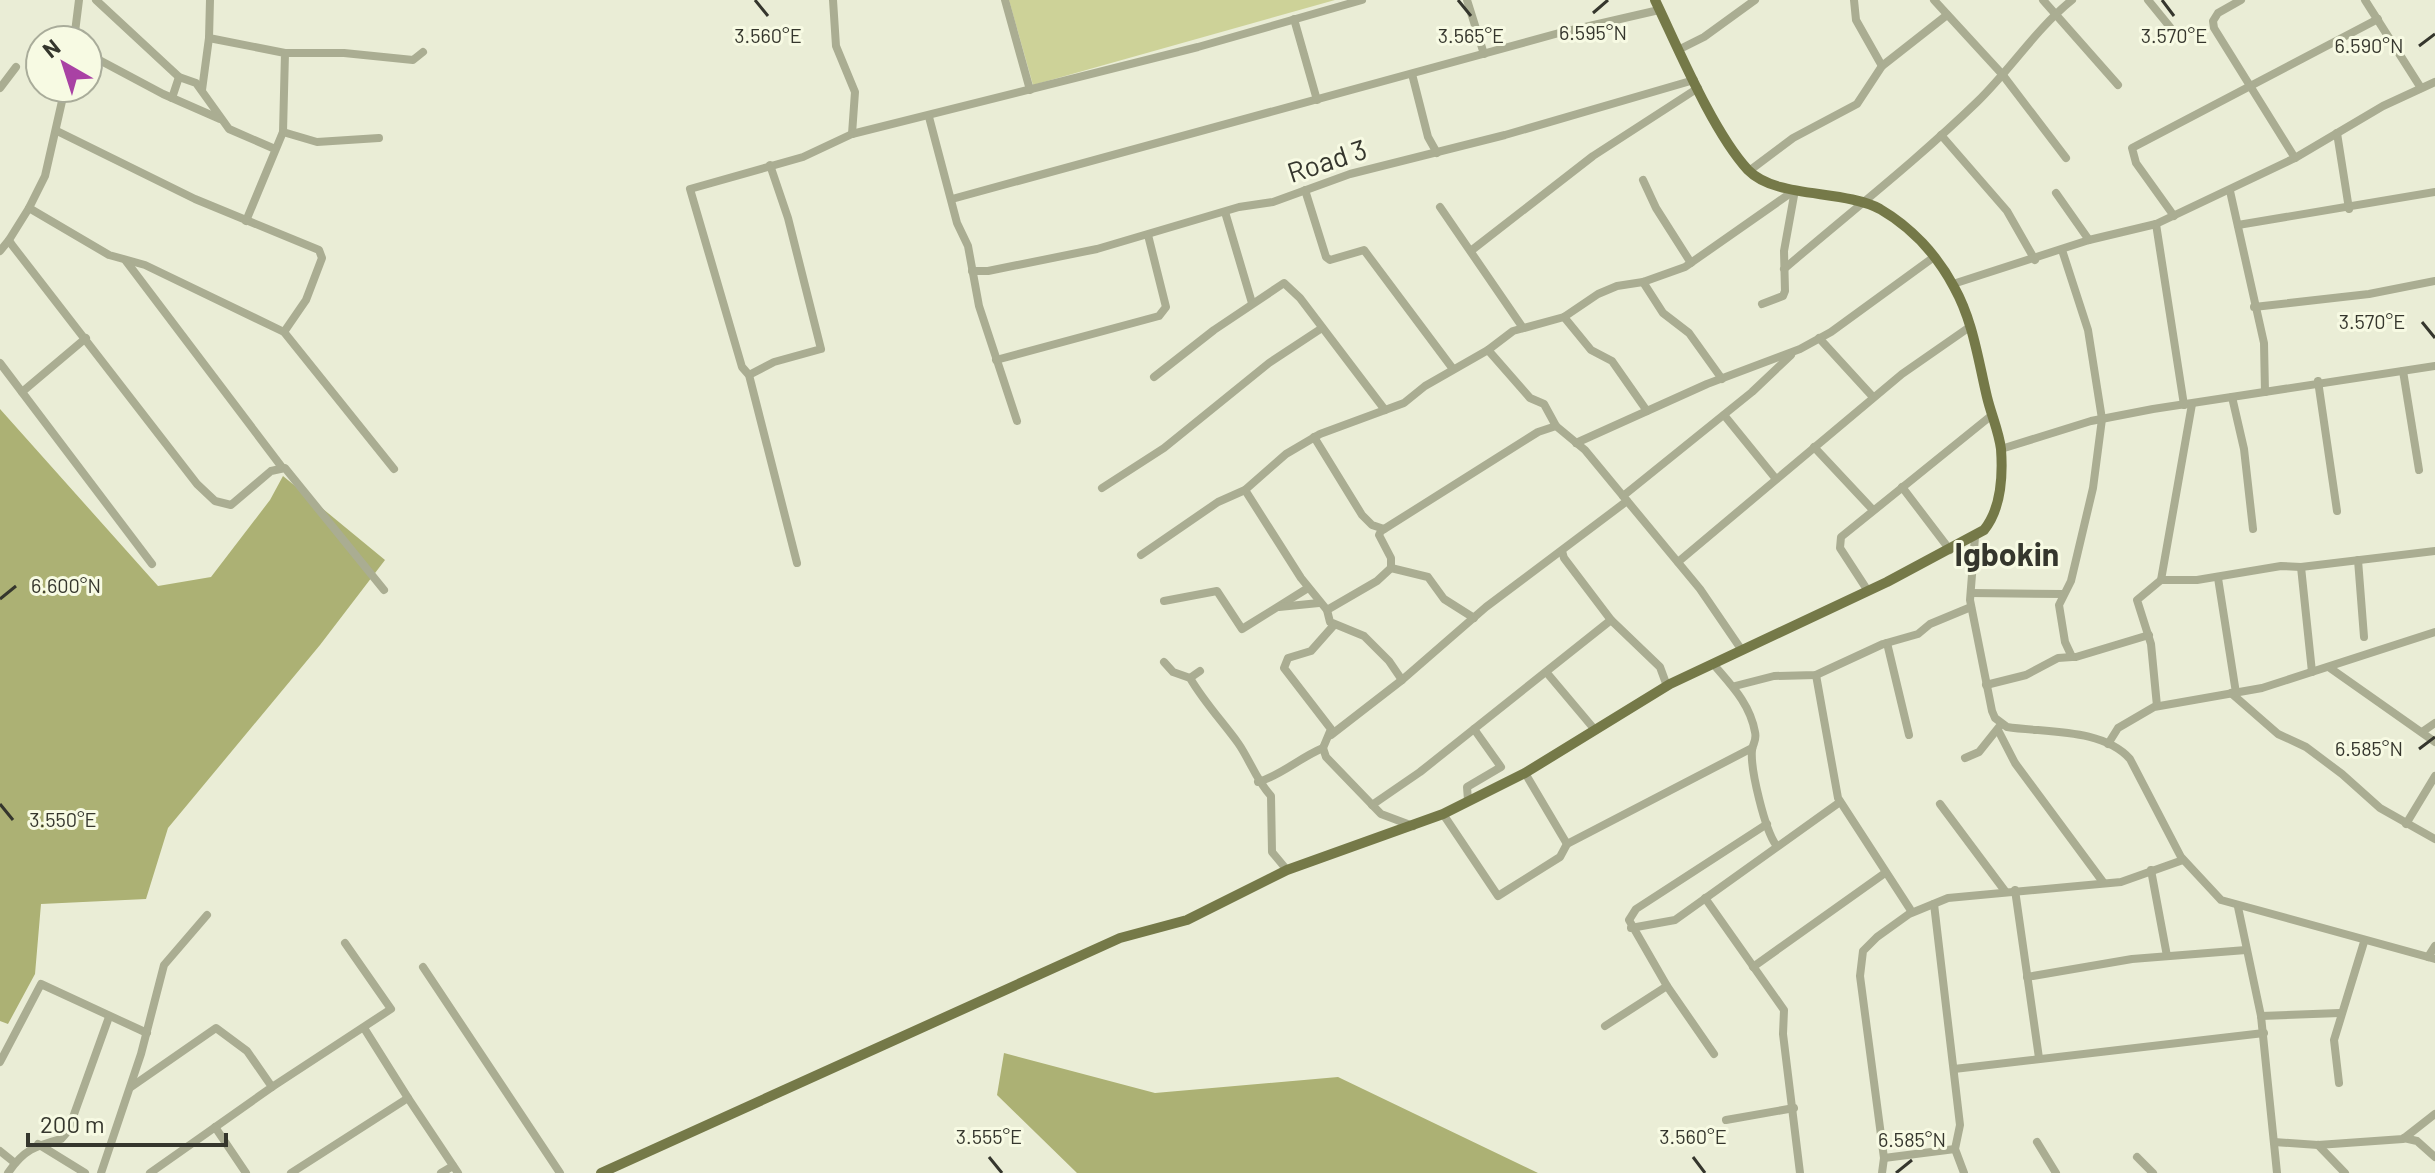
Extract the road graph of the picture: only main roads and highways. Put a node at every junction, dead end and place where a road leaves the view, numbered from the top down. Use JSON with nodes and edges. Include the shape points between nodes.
{"nodes":[{"id":1,"x":1657,"y":5,"type":"edge"},
{"id":2,"x":601,"y":1173,"type":"edge"}],
"edges":[{"from":1,"to":2,"type":"main road","via":[[1696,84],[1749,171],[1795,190],[1865,202],[1905,225],[1953,284],[1971,326],[2001,449],[1991,521],[1950,550],[1667,686],[1525,773],[1443,814],[1287,870],[1187,920],[1120,938]]}]}
